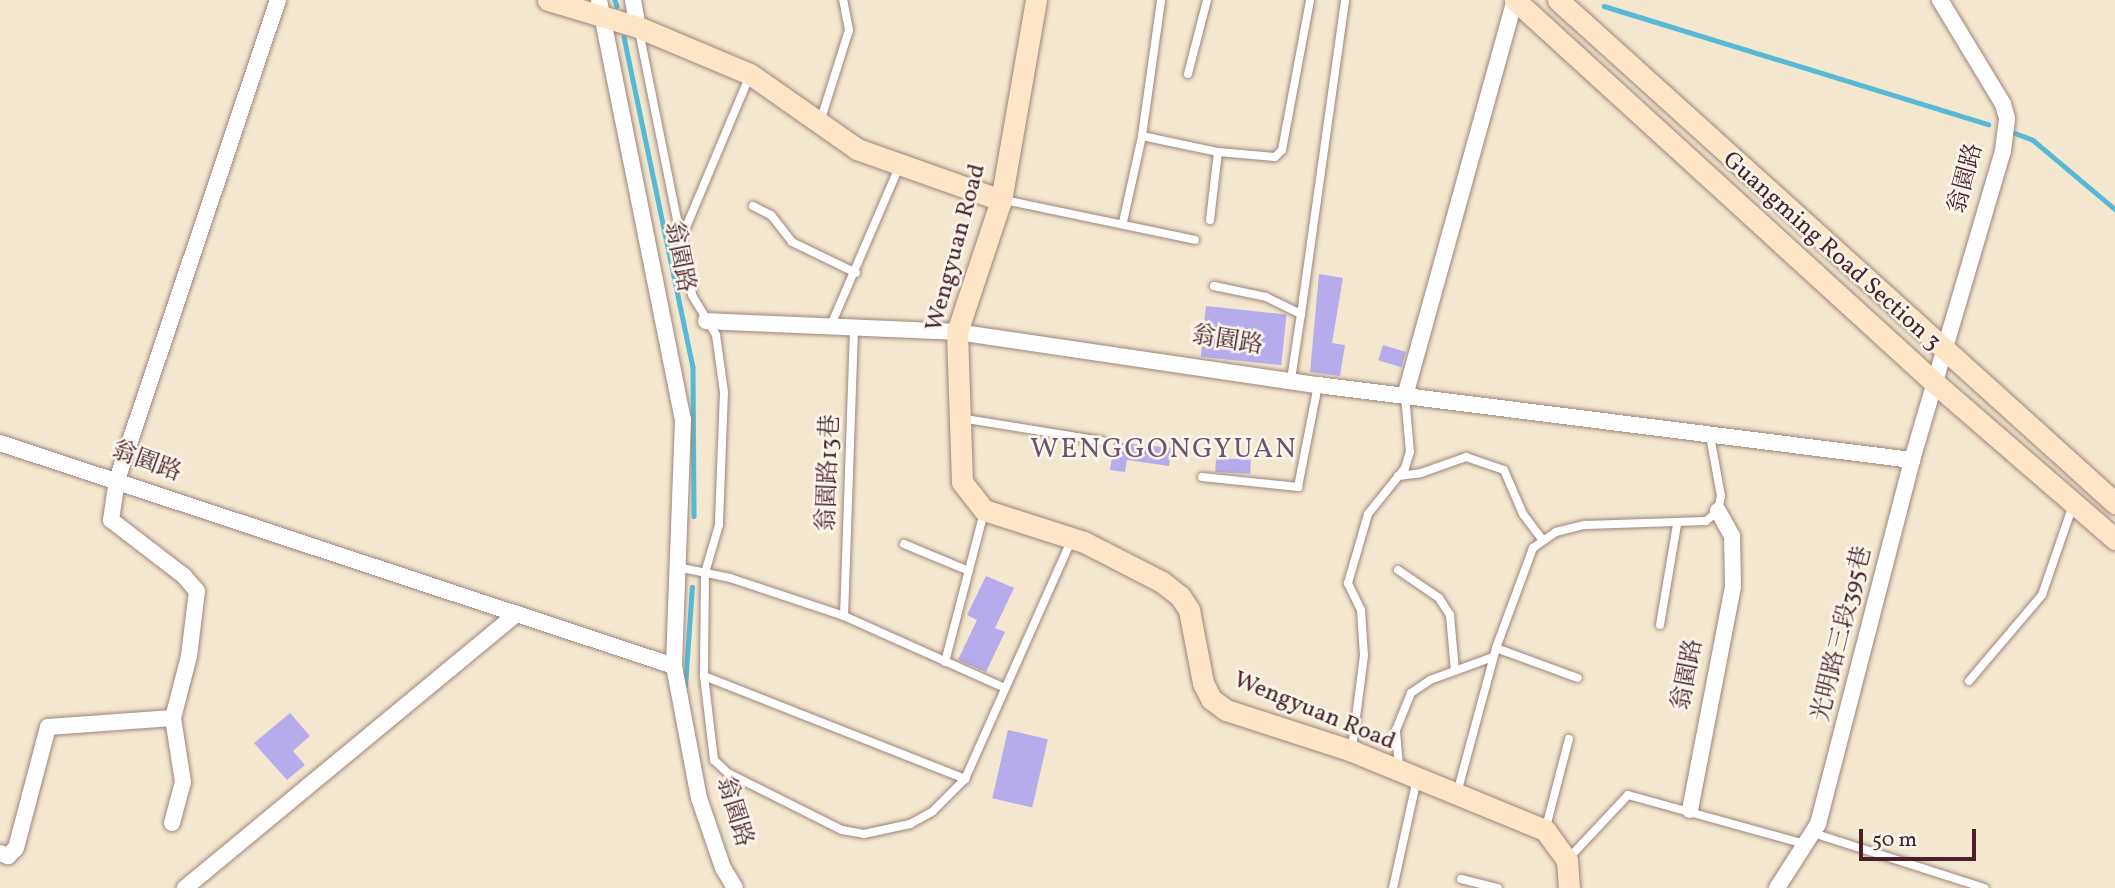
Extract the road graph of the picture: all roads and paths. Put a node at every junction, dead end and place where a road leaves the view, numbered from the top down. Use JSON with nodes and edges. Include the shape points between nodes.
{"nodes":[{"id":1,"x":278,"y":0,"type":"edge"},
{"id":2,"x":548,"y":0,"type":"edge"},
{"id":3,"x":633,"y":0,"type":"edge"},
{"id":4,"x":843,"y":0,"type":"edge"},
{"id":5,"x":1037,"y":0,"type":"edge"},
{"id":6,"x":1161,"y":0,"type":"edge"},
{"id":7,"x":1207,"y":0,"type":"edge"},
{"id":8,"x":1310,"y":0,"type":"edge"},
{"id":9,"x":1345,"y":0,"type":"edge"},
{"id":10,"x":1515,"y":0,"type":"edge"},
{"id":11,"x":1558,"y":0,"type":"edge"},
{"id":12,"x":1940,"y":0,"type":"edge"},
{"id":13,"x":601,"y":9,"type":"edge"},
{"id":14,"x":638,"y":27,"type":"junction"},
{"id":15,"x":750,"y":74,"type":"junction"},
{"id":16,"x":1188,"y":74,"type":"dead end"},
{"id":17,"x":820,"y":122,"type":"junction"},
{"id":18,"x":1142,"y":136,"type":"junction"},
{"id":19,"x":1219,"y":152,"type":"junction"},
{"id":20,"x":899,"y":166,"type":"junction"},
{"id":21,"x":1001,"y":200,"type":"junction"},
{"id":22,"x":753,"y":206,"type":"dead end"},
{"id":23,"x":1210,"y":220,"type":"dead end"},
{"id":24,"x":1124,"y":222,"type":"junction"},
{"id":25,"x":683,"y":234,"type":"junction"},
{"id":26,"x":1195,"y":240,"type":"dead end"},
{"id":27,"x":856,"y":272,"type":"junction"},
{"id":28,"x":1214,"y":286,"type":"dead end"},
{"id":29,"x":1301,"y":314,"type":"junction"},
{"id":30,"x":706,"y":321,"type":"junction"},
{"id":31,"x":831,"y":325,"type":"junction"},
{"id":32,"x":854,"y":330,"type":"junction"},
{"id":33,"x":957,"y":332,"type":"junction"},
{"id":34,"x":1945,"y":346,"type":"junction"},
{"id":35,"x":1291,"y":379,"type":"junction"},
{"id":36,"x":1936,"y":384,"type":"junction"},
{"id":37,"x":1318,"y":385,"type":"junction"},
{"id":38,"x":1405,"y":396,"type":"junction"},
{"id":39,"x":957,"y":418,"type":"junction"},
{"id":40,"x":1710,"y":436,"type":"junction"},
{"id":41,"x":1102,"y":441,"type":"dead end"},
{"id":42,"x":0,"y":443,"type":"edge"},
{"id":43,"x":1912,"y":460,"type":"junction"},
{"id":44,"x":1398,"y":476,"type":"junction"},
{"id":45,"x":1202,"y":477,"type":"dead end"},
{"id":46,"x":117,"y":480,"type":"junction"},
{"id":47,"x":2074,"y":502,"type":"junction"},
{"id":48,"x":2115,"y":503,"type":"edge"},
{"id":49,"x":984,"y":510,"type":"junction"},
{"id":50,"x":1718,"y":511,"type":"junction"},
{"id":51,"x":1677,"y":524,"type":"junction"},
{"id":52,"x":1072,"y":538,"type":"junction"},
{"id":53,"x":1542,"y":539,"type":"junction"},
{"id":54,"x":2115,"y":539,"type":"edge"},
{"id":55,"x":904,"y":544,"type":"dead end"},
{"id":56,"x":677,"y":567,"type":"junction"},
{"id":57,"x":1398,"y":570,"type":"dead end"},
{"id":58,"x":969,"y":571,"type":"junction"},
{"id":59,"x":705,"y":573,"type":"junction"},
{"id":60,"x":516,"y":614,"type":"junction"},
{"id":61,"x":844,"y":616,"type":"junction"},
{"id":62,"x":1660,"y":625,"type":"dead end"},
{"id":63,"x":1494,"y":653,"type":"junction"},
{"id":64,"x":946,"y":662,"type":"junction"},
{"id":65,"x":674,"y":666,"type":"junction"},
{"id":66,"x":1455,"y":671,"type":"junction"},
{"id":67,"x":704,"y":676,"type":"junction"},
{"id":68,"x":1578,"y":678,"type":"dead end"},
{"id":69,"x":1969,"y":681,"type":"dead end"},
{"id":70,"x":1005,"y":688,"type":"junction"},
{"id":71,"x":173,"y":719,"type":"junction"},
{"id":72,"x":1569,"y":739,"type":"dead end"},
{"id":73,"x":1352,"y":751,"type":"junction"},
{"id":74,"x":1410,"y":777,"type":"junction"},
{"id":75,"x":965,"y":779,"type":"junction"},
{"id":76,"x":1457,"y":793,"type":"junction"},
{"id":77,"x":1690,"y":810,"type":"junction"},
{"id":78,"x":172,"y":823,"type":"dead end"},
{"id":79,"x":1545,"y":830,"type":"junction"},
{"id":80,"x":1809,"y":839,"type":"junction"},
{"id":81,"x":0,"y":853,"type":"edge"},
{"id":82,"x":1567,"y":860,"type":"junction"},
{"id":83,"x":1461,"y":879,"type":"dead end"},
{"id":84,"x":185,"y":888,"type":"edge"},
{"id":85,"x":735,"y":888,"type":"edge"},
{"id":86,"x":1393,"y":888,"type":"edge"},
{"id":87,"x":1498,"y":888,"type":"edge"},
{"id":88,"x":1569,"y":888,"type":"edge"},
{"id":89,"x":1777,"y":888,"type":"edge"},
{"id":90,"x":1984,"y":888,"type":"edge"}],
"edges":[{"from":1,"to":46,"type":"street"},
{"from":2,"to":13,"type":"street"},
{"from":3,"to":14,"type":"street"},
{"from":4,"to":17,"type":"lane","via":[[849,30]]},
{"from":5,"to":21,"type":"street","name":"Wengyuan Road"},
{"from":6,"to":18,"type":"lane"},
{"from":7,"to":16,"type":"lane"},
{"from":8,"to":19,"type":"lane","via":[[1282,150],[1266,159]]},
{"from":9,"to":29,"type":"lane"},
{"from":10,"to":36,"type":"street","name":"Guangming Road Section 3"},
{"from":10,"to":38,"type":"street"},
{"from":11,"to":34,"type":"street","name":"Guangming Road Section 3"},
{"from":12,"to":34,"type":"street","name":"翁園路","via":[[2007,118],[2003,151]]},
{"from":13,"to":14,"type":"street"},
{"from":13,"to":56,"type":"street","name":"翁園路","via":[[683,419]]},
{"from":14,"to":15,"type":"street"},
{"from":14,"to":25,"type":"lane"},
{"from":15,"to":17,"type":"street"},
{"from":15,"to":25,"type":"lane","name":"翁園路"},
{"from":17,"to":20,"type":"street","via":[[857,149]]},
{"from":18,"to":19,"type":"lane"},
{"from":18,"to":24,"type":"lane"},
{"from":19,"to":23,"type":"lane"},
{"from":20,"to":21,"type":"street"},
{"from":20,"to":27,"type":"lane"},
{"from":21,"to":24,"type":"lane"},
{"from":21,"to":33,"type":"street","name":"Wengyuan Road"},
{"from":22,"to":27,"type":"lane","via":[[771,215],[792,242]]},
{"from":24,"to":26,"type":"lane"},
{"from":25,"to":30,"type":"lane","via":[[692,295]]},
{"from":27,"to":31,"type":"lane"},
{"from":28,"to":29,"type":"lane","via":[[1266,297]]},
{"from":29,"to":35,"type":"lane"},
{"from":30,"to":31,"type":"street","name":"翁園路"},
{"from":30,"to":59,"type":"lane","via":[[716,335],[724,392],[719,525]]},
{"from":31,"to":32,"type":"street","name":"翁園路"},
{"from":32,"to":33,"type":"street","name":"翁園路"},
{"from":32,"to":61,"type":"lane","name":"翁園路13巷"},
{"from":33,"to":35,"type":"street","name":"翁園路"},
{"from":33,"to":39,"type":"street","name":"Wengyuan Road"},
{"from":34,"to":36,"type":"street","name":"翁園路"},
{"from":34,"to":48,"type":"street","name":"Guangming Road Section 3"},
{"from":35,"to":37,"type":"street","name":"翁園路"},
{"from":36,"to":43,"type":"street","name":"光明路三段395巷"},
{"from":36,"to":47,"type":"street","name":"Guangming Road Section 3"},
{"from":37,"to":38,"type":"street","name":"翁園路"},
{"from":37,"to":45,"type":"lane","via":[[1297,487]]},
{"from":38,"to":40,"type":"street","name":"翁園路"},
{"from":38,"to":44,"type":"lane","via":[[1410,452]]},
{"from":39,"to":41,"type":"lane"},
{"from":39,"to":49,"type":"street","name":"Wengyuan Road","via":[[962,482]]},
{"from":40,"to":43,"type":"street"},
{"from":40,"to":50,"type":"lane","name":"翁園路","via":[[1721,496]]},
{"from":42,"to":46,"type":"street","name":"翁園路"},
{"from":43,"to":80,"type":"street","name":"光明路三段395巷"},
{"from":44,"to":53,"type":"lane","via":[[1466,457],[1504,470],[1523,514]]},
{"from":44,"to":73,"type":"lane","via":[[1368,514],[1350,567],[1348,583],[1361,610],[1364,656]]},
{"from":46,"to":60,"type":"street","name":"翁園路"},
{"from":46,"to":71,"type":"street","via":[[111,520],[184,576],[197,592],[189,656]]},
{"from":47,"to":54,"type":"street","name":"Guangming Road Section 3"},
{"from":47,"to":69,"type":"lane","via":[[2042,595]]},
{"from":49,"to":52,"type":"street","name":"Wengyuan Road"},
{"from":49,"to":58,"type":"lane"},
{"from":50,"to":51,"type":"lane","via":[[1706,521]]},
{"from":50,"to":77,"type":"street","name":"翁園路","via":[[1732,536],[1733,587]]},
{"from":51,"to":53,"type":"lane","via":[[1586,525]]},
{"from":51,"to":62,"type":"lane"},
{"from":52,"to":70,"type":"lane"},
{"from":52,"to":73,"type":"street","name":"Wengyuan Road","via":[[1162,582],[1180,596],[1189,610],[1203,682],[1212,699],[1226,710]]},
{"from":53,"to":63,"type":"lane","via":[[1526,562]]},
{"from":55,"to":58,"type":"lane"},
{"from":56,"to":59,"type":"lane"},
{"from":56,"to":65,"type":"street","name":"翁園路"},
{"from":57,"to":66,"type":"lane","via":[[1439,598],[1450,615]]},
{"from":58,"to":64,"type":"lane"},
{"from":59,"to":61,"type":"lane"},
{"from":59,"to":67,"type":"lane"},
{"from":60,"to":65,"type":"street","name":"翁園路"},
{"from":60,"to":84,"type":"street"},
{"from":61,"to":64,"type":"lane"},
{"from":63,"to":66,"type":"lane"},
{"from":63,"to":68,"type":"lane"},
{"from":63,"to":76,"type":"lane"},
{"from":64,"to":70,"type":"lane"},
{"from":65,"to":85,"type":"street","name":"翁園路","via":[[699,798],[723,868]]},
{"from":66,"to":74,"type":"lane","via":[[1418,686],[1403,706],[1396,754]]},
{"from":67,"to":75,"type":"lane"},
{"from":67,"to":75,"type":"lane","via":[[714,760],[728,773],[842,830],[864,834],[909,824],[933,811]]},
{"from":70,"to":75,"type":"lane"},
{"from":71,"to":78,"type":"street","via":[[183,782]]},
{"from":71,"to":81,"type":"street","via":[[47,727],[16,849],[8,856]]},
{"from":72,"to":79,"type":"lane"},
{"from":73,"to":74,"type":"street","name":"Wengyuan Road"},
{"from":74,"to":76,"type":"street","name":"Wengyuan Road"},
{"from":74,"to":86,"type":"lane"},
{"from":76,"to":79,"type":"street","name":"Wengyuan Road"},
{"from":77,"to":80,"type":"lane"},
{"from":77,"to":82,"type":"lane","via":[[1628,795]]},
{"from":79,"to":82,"type":"street"},
{"from":80,"to":89,"type":"street","name":"光明路三段395巷"},
{"from":80,"to":90,"type":"lane"},
{"from":82,"to":88,"type":"street"},
{"from":83,"to":87,"type":"lane"}]}
